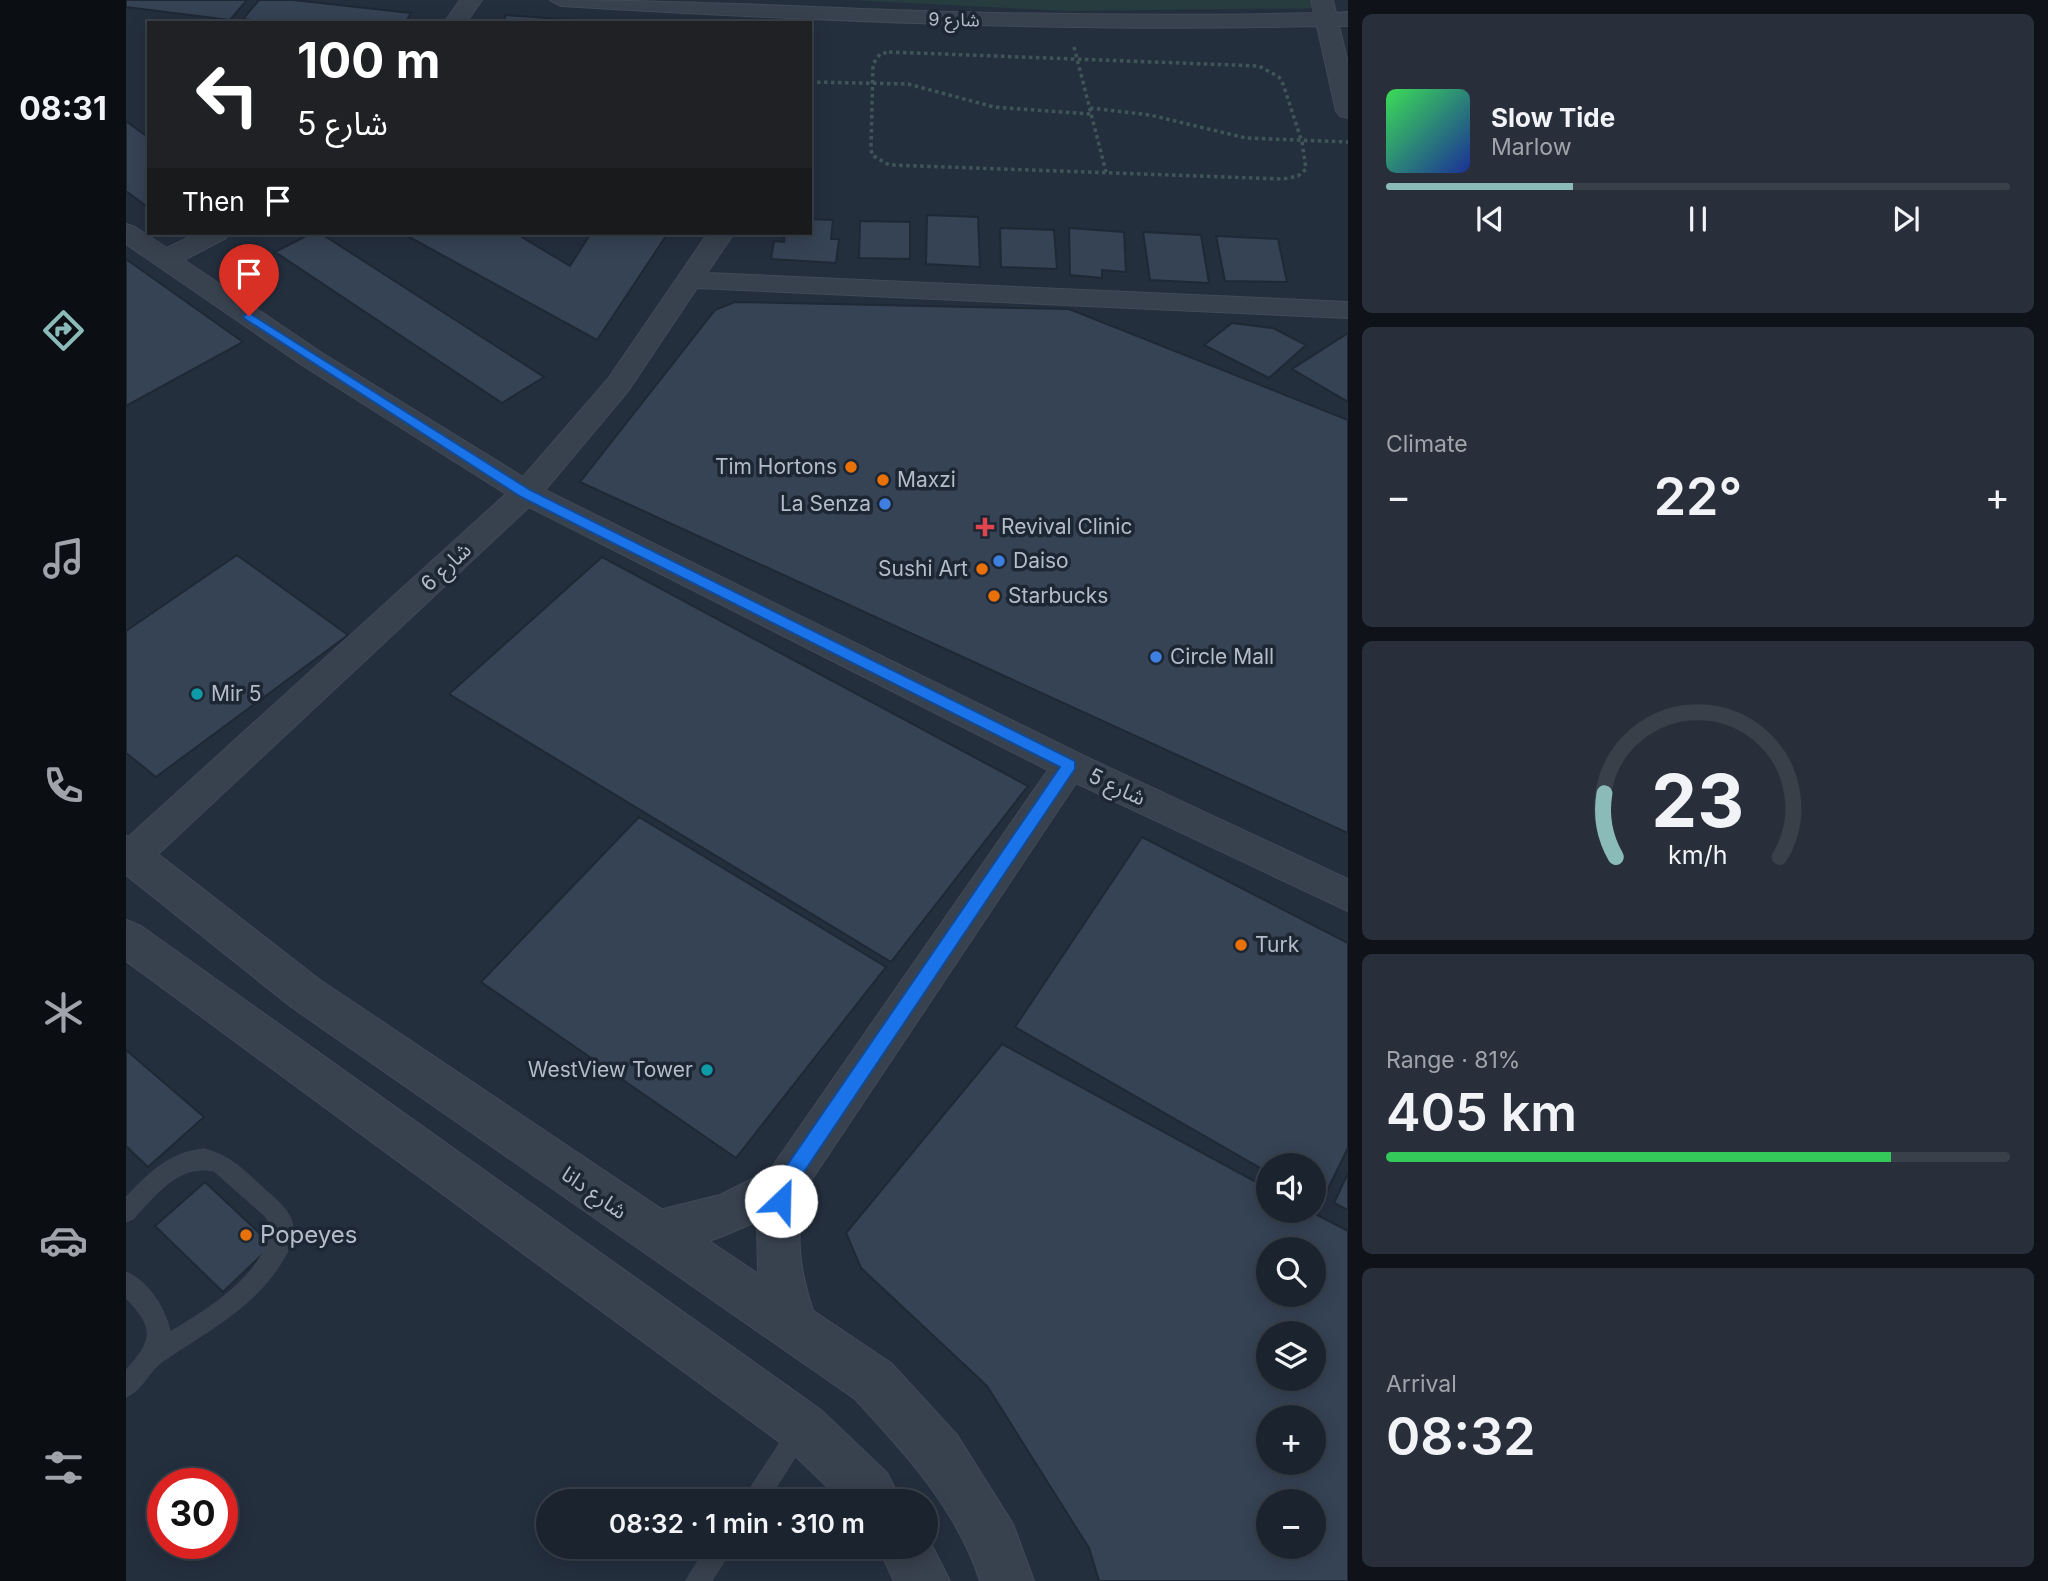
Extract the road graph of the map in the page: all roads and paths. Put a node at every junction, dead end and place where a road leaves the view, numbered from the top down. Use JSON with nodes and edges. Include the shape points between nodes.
{"nodes":[{"id":1,"x":471,"y":0,"type":"edge"},
{"id":2,"x":561,"y":0,"type":"edge"},
{"id":3,"x":1332,"y":13,"type":"edge"},
{"id":4,"x":813,"y":15,"type":"edge"},
{"id":5,"x":456,"y":21,"type":"edge"},
{"id":6,"x":1068,"y":22,"type":"junction"},
{"id":7,"x":1077,"y":57,"type":"junction"},
{"id":8,"x":812,"y":82,"type":"edge"},
{"id":9,"x":873,"y":82,"type":"junction"},
{"id":10,"x":1090,"y":108,"type":"junction"},
{"id":11,"x":1348,"y":111,"type":"edge"},
{"id":12,"x":1091,"y":114,"type":"junction"},
{"id":13,"x":1301,"y":142,"type":"junction"},
{"id":14,"x":1348,"y":142,"type":"edge"},
{"id":15,"x":1106,"y":173,"type":"junction"},
{"id":16,"x":126,"y":232,"type":"edge"},
{"id":17,"x":213,"y":235,"type":"edge"},
{"id":18,"x":719,"y":235,"type":"edge"},
{"id":19,"x":165,"y":259,"type":"junction"},
{"id":20,"x":692,"y":280,"type":"junction"},
{"id":21,"x":1348,"y":310,"type":"edge"},
{"id":22,"x":526,"y":493,"type":"junction"},
{"id":23,"x":1070,"y":765,"type":"junction"},
{"id":24,"x":128,"y":856,"type":"edge"},
{"id":25,"x":1348,"y":896,"type":"edge"},
{"id":26,"x":126,"y":938,"type":"edge"},
{"id":27,"x":785,"y":1184,"type":"junction"},
{"id":28,"x":126,"y":1212,"type":"edge"},
{"id":29,"x":650,"y":1231,"type":"junction"},
{"id":30,"x":126,"y":1283,"type":"edge"},
{"id":31,"x":797,"y":1327,"type":"junction"},
{"id":32,"x":155,"y":1353,"type":"junction"},
{"id":33,"x":126,"y":1386,"type":"edge"},
{"id":34,"x":803,"y":1428,"type":"junction"},
{"id":35,"x":761,"y":1489,"type":"edge"},
{"id":36,"x":867,"y":1489,"type":"edge"},
{"id":37,"x":713,"y":1559,"type":"edge"},
{"id":38,"x":911,"y":1559,"type":"edge"},
{"id":39,"x":698,"y":1581,"type":"edge"},
{"id":40,"x":923,"y":1581,"type":"edge"},
{"id":41,"x":1007,"y":1581,"type":"edge"}],
"edges":[{"from":1,"to":5,"type":"street"},
{"from":2,"to":4,"type":"street","name":"شارع 9"},
{"from":3,"to":6,"type":"street","name":"شارع 9"},
{"from":3,"to":11,"type":"street"},
{"from":4,"to":6,"type":"street","name":"شارع 9"},
{"from":6,"to":7,"type":"path"},
{"from":7,"to":9,"type":"path","via":[[889,52],[875,59]]},
{"from":7,"to":10,"type":"path"},
{"from":7,"to":13,"type":"path","via":[[1259,66],[1279,77]]},
{"from":8,"to":9,"type":"path"},
{"from":9,"to":12,"type":"path","via":[[926,87],[1013,110]]},
{"from":9,"to":15,"type":"path","via":[[871,148],[878,161],[902,166]]},
{"from":10,"to":12,"type":"path"},
{"from":10,"to":13,"type":"path","via":[[1150,115],[1246,138]]},
{"from":12,"to":15,"type":"path"},
{"from":13,"to":14,"type":"path"},
{"from":13,"to":15,"type":"path","via":[[1306,169],[1283,180]]},
{"from":16,"to":19,"type":"street","name":"شارع 5"},
{"from":17,"to":19,"type":"street"},
{"from":18,"to":20,"type":"street","name":"شارع 6"},
{"from":19,"to":22,"type":"street","name":"شارع 5","via":[[312,359]]},
{"from":20,"to":21,"type":"street"},
{"from":20,"to":22,"type":"street","name":"شارع 6","via":[[618,385]]},
{"from":22,"to":23,"type":"street","name":"شارع 5"},
{"from":22,"to":24,"type":"street","name":"شارع 6"},
{"from":23,"to":25,"type":"street","name":"شارع 5"},
{"from":23,"to":27,"type":"street"},
{"from":24,"to":29,"type":"street","name":"شارع دانا","via":[[305,993]]},
{"from":26,"to":34,"type":"street"},
{"from":27,"to":29,"type":"street","via":[[722,1217]]},
{"from":27,"to":31,"type":"street","via":[[777,1218],[776,1254],[782,1292]]},
{"from":28,"to":32,"type":"lane","via":[[172,1167],[184,1160],[208,1158],[219,1162],[273,1210],[283,1228],[279,1251],[230,1304],[182,1340]]},
{"from":29,"to":31,"type":"street","name":"شارع دانا"},
{"from":30,"to":32,"type":"lane","via":[[158,1317],[161,1334]]},
{"from":31,"to":41,"type":"street","name":"شارع دانا","via":[[873,1381],[939,1454],[994,1544]]},
{"from":32,"to":33,"type":"lane"},
{"from":34,"to":35,"type":"lane"},
{"from":34,"to":36,"type":"street"},
{"from":37,"to":39,"type":"lane"},
{"from":38,"to":40,"type":"street"}]}
